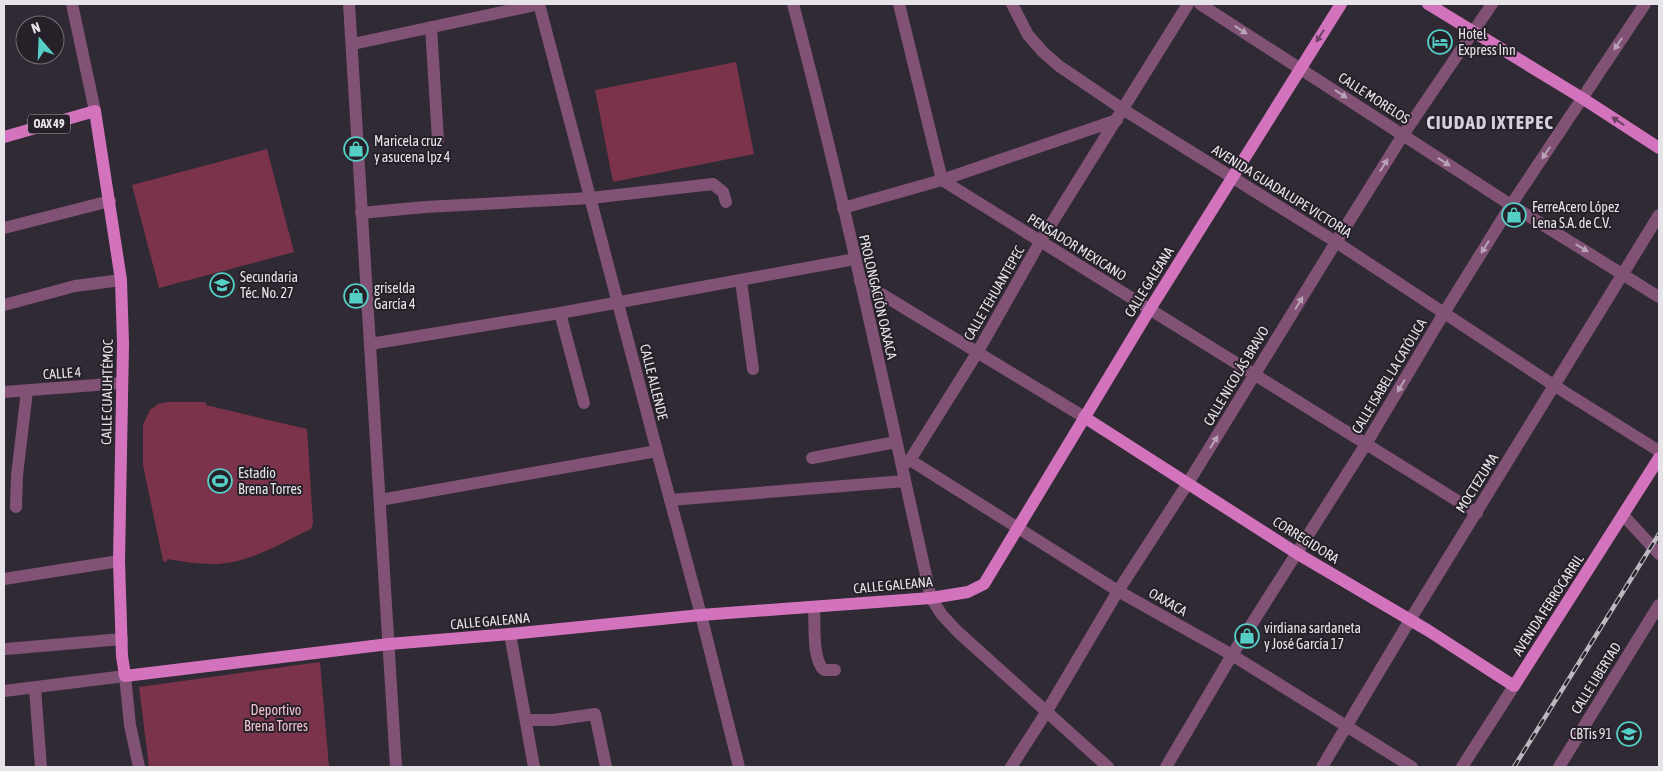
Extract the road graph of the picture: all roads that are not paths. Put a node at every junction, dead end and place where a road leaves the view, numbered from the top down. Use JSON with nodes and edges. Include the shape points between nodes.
{"nodes":[{"id":1,"x":72,"y":4,"type":"edge"},
{"id":2,"x":349,"y":4,"type":"edge"},
{"id":3,"x":539,"y":4,"type":"edge"},
{"id":4,"x":793,"y":4,"type":"edge"},
{"id":5,"x":899,"y":4,"type":"edge"},
{"id":6,"x":1012,"y":4,"type":"edge"},
{"id":7,"x":1188,"y":4,"type":"edge"},
{"id":8,"x":1341,"y":4,"type":"edge"},
{"id":9,"x":1428,"y":4,"type":"edge"},
{"id":10,"x":1492,"y":4,"type":"edge"},
{"id":11,"x":1645,"y":4,"type":"edge"},
{"id":12,"x":1204,"y":5,"type":"edge"},
{"id":13,"x":431,"y":27,"type":"junction"},
{"id":14,"x":1474,"y":32,"type":"junction"},
{"id":15,"x":352,"y":44,"type":"junction"},
{"id":16,"x":1300,"y":68,"type":"junction"},
{"id":17,"x":1582,"y":98,"type":"junction"},
{"id":18,"x":95,"y":111,"type":"junction"},
{"id":19,"x":1120,"y":115,"type":"junction"},
{"id":20,"x":1403,"y":135,"type":"junction"},
{"id":21,"x":4,"y":137,"type":"edge"},
{"id":22,"x":438,"y":140,"type":"dead end"},
{"id":23,"x":1659,"y":148,"type":"edge"},
{"id":24,"x":1233,"y":177,"type":"junction"},
{"id":25,"x":942,"y":180,"type":"junction"},
{"id":26,"x":591,"y":198,"type":"junction"},
{"id":27,"x":110,"y":201,"type":"junction"},
{"id":28,"x":726,"y":202,"type":"dead end"},
{"id":29,"x":1511,"y":205,"type":"junction"},
{"id":30,"x":843,"y":208,"type":"junction"},
{"id":31,"x":361,"y":213,"type":"junction"},
{"id":32,"x":1659,"y":215,"type":"edge"},
{"id":33,"x":4,"y":228,"type":"edge"},
{"id":34,"x":1040,"y":242,"type":"junction"},
{"id":35,"x":1336,"y":242,"type":"junction"},
{"id":36,"x":855,"y":259,"type":"junction"},
{"id":37,"x":1623,"y":274,"type":"junction"},
{"id":38,"x":121,"y":280,"type":"junction"},
{"id":39,"x":741,"y":281,"type":"junction"},
{"id":40,"x":860,"y":281,"type":"junction"},
{"id":41,"x":1659,"y":297,"type":"edge"},
{"id":42,"x":618,"y":303,"type":"junction"},
{"id":43,"x":4,"y":305,"type":"edge"},
{"id":44,"x":1150,"y":309,"type":"junction"},
{"id":45,"x":560,"y":313,"type":"junction"},
{"id":46,"x":1444,"y":313,"type":"junction"},
{"id":47,"x":370,"y":344,"type":"junction"},
{"id":48,"x":977,"y":353,"type":"junction"},
{"id":49,"x":753,"y":369,"type":"dead end"},
{"id":50,"x":1255,"y":375,"type":"junction"},
{"id":51,"x":122,"y":383,"type":"junction"},
{"id":52,"x":1554,"y":386,"type":"junction"},
{"id":53,"x":27,"y":391,"type":"junction"},
{"id":54,"x":4,"y":392,"type":"edge"},
{"id":55,"x":584,"y":403,"type":"dead end"},
{"id":56,"x":1084,"y":417,"type":"junction"},
{"id":57,"x":896,"y":442,"type":"junction"},
{"id":58,"x":1366,"y":444,"type":"junction"},
{"id":59,"x":656,"y":451,"type":"junction"},
{"id":60,"x":1659,"y":451,"type":"edge"},
{"id":61,"x":812,"y":458,"type":"dead end"},
{"id":62,"x":1659,"y":458,"type":"edge"},
{"id":63,"x":906,"y":464,"type":"junction"},
{"id":64,"x":905,"y":481,"type":"junction"},
{"id":65,"x":1188,"y":483,"type":"junction"},
{"id":66,"x":380,"y":500,"type":"junction"},
{"id":67,"x":670,"y":500,"type":"junction"},
{"id":68,"x":16,"y":507,"type":"dead end"},
{"id":69,"x":1477,"y":513,"type":"junction"},
{"id":70,"x":1623,"y":516,"type":"junction"},
{"id":71,"x":1016,"y":527,"type":"junction"},
{"id":72,"x":1298,"y":554,"type":"junction"},
{"id":73,"x":1659,"y":554,"type":"edge"},
{"id":74,"x":119,"y":561,"type":"junction"},
{"id":75,"x":4,"y":578,"type":"edge"},
{"id":76,"x":1118,"y":591,"type":"junction"},
{"id":77,"x":931,"y":598,"type":"junction"},
{"id":78,"x":1659,"y":605,"type":"edge"},
{"id":79,"x":814,"y":607,"type":"junction"},
{"id":80,"x":701,"y":615,"type":"junction"},
{"id":81,"x":1410,"y":620,"type":"junction"},
{"id":82,"x":510,"y":634,"type":"junction"},
{"id":83,"x":122,"y":639,"type":"junction"},
{"id":84,"x":389,"y":644,"type":"junction"},
{"id":85,"x":6,"y":649,"type":"dead end"},
{"id":86,"x":1232,"y":655,"type":"junction"},
{"id":87,"x":835,"y":670,"type":"dead end"},
{"id":88,"x":125,"y":676,"type":"junction"},
{"id":89,"x":1514,"y":686,"type":"junction"},
{"id":90,"x":35,"y":688,"type":"junction"},
{"id":91,"x":4,"y":691,"type":"edge"},
{"id":92,"x":1047,"y":711,"type":"junction"},
{"id":93,"x":526,"y":720,"type":"junction"},
{"id":94,"x":1347,"y":727,"type":"junction"},
{"id":95,"x":41,"y":767,"type":"edge"},
{"id":96,"x":140,"y":767,"type":"edge"},
{"id":97,"x":396,"y":767,"type":"edge"},
{"id":98,"x":534,"y":767,"type":"edge"},
{"id":99,"x":606,"y":767,"type":"edge"},
{"id":100,"x":739,"y":767,"type":"edge"},
{"id":101,"x":1011,"y":767,"type":"edge"},
{"id":102,"x":1108,"y":767,"type":"edge"},
{"id":103,"x":1166,"y":767,"type":"edge"},
{"id":104,"x":1322,"y":767,"type":"edge"},
{"id":105,"x":1412,"y":767,"type":"edge"},
{"id":106,"x":1462,"y":767,"type":"edge"},
{"id":107,"x":1558,"y":767,"type":"edge"}],
"edges":[{"from":1,"to":18,"type":"street"},
{"from":2,"to":15,"type":"street"},
{"from":3,"to":13,"type":"street"},
{"from":3,"to":26,"type":"street","name":"CALLE ALLENDE"},
{"from":4,"to":30,"type":"street","name":"PROLONGACIÓN OAXACA"},
{"from":5,"to":25,"type":"street"},
{"from":6,"to":19,"type":"street","name":"AVENIDA GUADALUPE VICTORIA","via":[[1028,35],[1043,52]]},
{"from":7,"to":19,"type":"street","name":"CALLE TEHUANTEPEC"},
{"from":8,"to":16,"type":"main road","name":"CALLE GALEANA","one_way":true},
{"from":9,"to":14,"type":"main road"},
{"from":10,"to":14,"type":"street","name":"CALLE NICOLÁS BRAVO"},
{"from":11,"to":17,"type":"street","name":"CALLE ISABEL LA CATÓLICA","one_way":true},
{"from":12,"to":16,"type":"street","name":"CALLE MORELOS","one_way":true},
{"from":13,"to":15,"type":"street"},
{"from":13,"to":22,"type":"street"},
{"from":14,"to":17,"type":"main road"},
{"from":14,"to":20,"type":"street","name":"CALLE NICOLÁS BRAVO"},
{"from":15,"to":31,"type":"street"},
{"from":16,"to":20,"type":"street","name":"CALLE MORELOS","one_way":true},
{"from":16,"to":24,"type":"main road","name":"CALLE GALEANA"},
{"from":23,"to":17,"type":"main road","one_way":true},
{"from":17,"to":29,"type":"street","name":"CALLE ISABEL LA CATÓLICA","one_way":true},
{"from":18,"to":21,"type":"main road","number":"OAX 49"},
{"from":18,"to":27,"type":"main road","name":"CALLE CUAUHTÉMOC"},
{"from":19,"to":24,"type":"street","name":"AVENIDA GUADALUPE VICTORIA"},
{"from":19,"to":25,"type":"street"},
{"from":19,"to":34,"type":"street","name":"CALLE TEHUANTEPEC"},
{"from":20,"to":29,"type":"street","name":"CALLE MORELOS","one_way":true},
{"from":35,"to":20,"type":"street","name":"CALLE NICOLÁS BRAVO","one_way":true},
{"from":24,"to":35,"type":"street","name":"AVENIDA GUADALUPE VICTORIA"},
{"from":24,"to":44,"type":"main road","name":"CALLE GALEANA"},
{"from":25,"to":30,"type":"street"},
{"from":25,"to":34,"type":"street","name":"PENSADOR MEXICANO"},
{"from":26,"to":28,"type":"street","via":[[714,184],[723,192]]},
{"from":26,"to":31,"type":"street"},
{"from":26,"to":42,"type":"street","name":"CALLE ALLENDE"},
{"from":27,"to":33,"type":"street"},
{"from":27,"to":38,"type":"main road","name":"CALLE CUAUHTÉMOC"},
{"from":29,"to":37,"type":"street","name":"CALLE MORELOS","one_way":true},
{"from":29,"to":46,"type":"street","name":"CALLE ISABEL LA CATÓLICA","one_way":true},
{"from":30,"to":36,"type":"street","name":"PROLONGACIÓN OAXACA"},
{"from":31,"to":47,"type":"street"},
{"from":32,"to":37,"type":"street","name":"MOCTEZUMA"},
{"from":34,"to":44,"type":"street","name":"PENSADOR MEXICANO"},
{"from":34,"to":48,"type":"street","name":"CALLE TEHUANTEPEC"},
{"from":35,"to":46,"type":"street","name":"AVENIDA GUADALUPE VICTORIA"},
{"from":50,"to":35,"type":"street","name":"CALLE NICOLÁS BRAVO","one_way":true},
{"from":36,"to":39,"type":"street"},
{"from":36,"to":40,"type":"street","name":"PROLONGACIÓN OAXACA"},
{"from":37,"to":41,"type":"street","name":"CALLE MORELOS"},
{"from":37,"to":52,"type":"street","name":"MOCTEZUMA"},
{"from":38,"to":43,"type":"street","via":[[75,286]]},
{"from":38,"to":51,"type":"main road","name":"CALLE CUAUHTÉMOC"},
{"from":39,"to":42,"type":"street"},
{"from":39,"to":49,"type":"street"},
{"from":40,"to":48,"type":"street"},
{"from":40,"to":57,"type":"street","name":"PROLONGACIÓN OAXACA"},
{"from":42,"to":45,"type":"street"},
{"from":42,"to":59,"type":"street","name":"CALLE ALLENDE"},
{"from":44,"to":50,"type":"street","name":"PENSADOR MEXICANO"},
{"from":44,"to":56,"type":"main road","name":"CALLE GALEANA"},
{"from":45,"to":47,"type":"street"},
{"from":45,"to":55,"type":"street"},
{"from":46,"to":52,"type":"street","name":"AVENIDA GUADALUPE VICTORIA"},
{"from":46,"to":58,"type":"street","name":"CALLE ISABEL LA CATÓLICA","one_way":true},
{"from":47,"to":66,"type":"street"},
{"from":48,"to":56,"type":"street"},
{"from":48,"to":63,"type":"street","name":"CALLE TEHUANTEPEC"},
{"from":50,"to":58,"type":"street","name":"PENSADOR MEXICANO"},
{"from":65,"to":50,"type":"street","name":"CALLE NICOLÁS BRAVO","one_way":true},
{"from":51,"to":53,"type":"street","name":"CALLE 4"},
{"from":51,"to":74,"type":"main road","name":"CALLE CUAUHTÉMOC"},
{"from":52,"to":60,"type":"street","name":"AVENIDA GUADALUPE VICTORIA"},
{"from":52,"to":69,"type":"street","name":"MOCTEZUMA"},
{"from":53,"to":54,"type":"street","name":"CALLE 4"},
{"from":53,"to":68,"type":"street"},
{"from":56,"to":65,"type":"main road","name":"CORREGIDORA"},
{"from":56,"to":71,"type":"main road","name":"CALLE GALEANA"},
{"from":57,"to":61,"type":"street"},
{"from":57,"to":63,"type":"street","name":"PROLONGACIÓN OAXACA"},
{"from":58,"to":69,"type":"street","name":"PENSADOR MEXICANO"},
{"from":58,"to":72,"type":"street","name":"CALLE ISABEL LA CATÓLICA"},
{"from":59,"to":66,"type":"street"},
{"from":59,"to":67,"type":"street","name":"CALLE ALLENDE"},
{"from":62,"to":70,"type":"main road","name":"AVENIDA FERROCARRIL"},
{"from":63,"to":64,"type":"street","name":"PROLONGACIÓN OAXACA"},
{"from":63,"to":71,"type":"street","name":"OAXACA"},
{"from":64,"to":67,"type":"street"},
{"from":64,"to":77,"type":"street","name":"PROLONGACIÓN OAXACA"},
{"from":65,"to":72,"type":"main road","name":"CORREGIDORA"},
{"from":65,"to":76,"type":"street","name":"CALLE NICOLÁS BRAVO"},
{"from":66,"to":84,"type":"street"},
{"from":67,"to":80,"type":"street","name":"CALLE ALLENDE"},
{"from":69,"to":81,"type":"street","name":"MOCTEZUMA"},
{"from":70,"to":73,"type":"street"},
{"from":70,"to":89,"type":"main road","name":"AVENIDA FERROCARRIL"},
{"from":71,"to":76,"type":"street","name":"OAXACA"},
{"from":71,"to":77,"type":"main road","name":"CALLE GALEANA","via":[[984,584],[968,592]]},
{"from":72,"to":81,"type":"main road","name":"CORREGIDORA"},
{"from":72,"to":86,"type":"street","name":"CALLE ISABEL LA CATÓLICA"},
{"from":74,"to":75,"type":"street"},
{"from":74,"to":83,"type":"main road","name":"CALLE CUAUHTÉMOC"},
{"from":76,"to":86,"type":"street","name":"OAXACA"},
{"from":76,"to":92,"type":"street","name":"CALLE NICOLÁS BRAVO"},
{"from":77,"to":79,"type":"main road","name":"CALLE GALEANA"},
{"from":77,"to":92,"type":"street","via":[[958,632]]},
{"from":78,"to":107,"type":"street","name":"CALLE LIBERTAD"},
{"from":79,"to":80,"type":"main road","name":"CALLE GALEANA"},
{"from":79,"to":87,"type":"street","via":[[819,666],[824,670]]},
{"from":80,"to":82,"type":"main road","name":"CALLE GALEANA"},
{"from":80,"to":100,"type":"street","name":"CALLE ALLENDE"},
{"from":81,"to":89,"type":"main road","name":"CORREGIDORA"},
{"from":81,"to":94,"type":"street","name":"MOCTEZUMA"},
{"from":82,"to":84,"type":"main road","name":"CALLE GALEANA"},
{"from":82,"to":93,"type":"street"},
{"from":83,"to":85,"type":"street"},
{"from":83,"to":88,"type":"main road","name":"CALLE CUAUHTÉMOC"},
{"from":84,"to":88,"type":"main road","name":"CALLE GALEANA"},
{"from":84,"to":97,"type":"street"},
{"from":86,"to":94,"type":"street","name":"OAXACA"},
{"from":86,"to":103,"type":"street","name":"CALLE ISABEL LA CATÓLICA"},
{"from":88,"to":90,"type":"street"},
{"from":88,"to":96,"type":"street","via":[[130,725]]},
{"from":89,"to":106,"type":"street","name":"AVENIDA FERROCARRIL"},
{"from":90,"to":91,"type":"street"},
{"from":90,"to":95,"type":"street"},
{"from":92,"to":101,"type":"street","name":"CALLE NICOLÁS BRAVO"},
{"from":92,"to":102,"type":"street"},
{"from":93,"to":98,"type":"street"},
{"from":93,"to":99,"type":"street","via":[[595,714]]},
{"from":94,"to":104,"type":"street","name":"MOCTEZUMA"},
{"from":94,"to":105,"type":"street","name":"OAXACA"}]}
